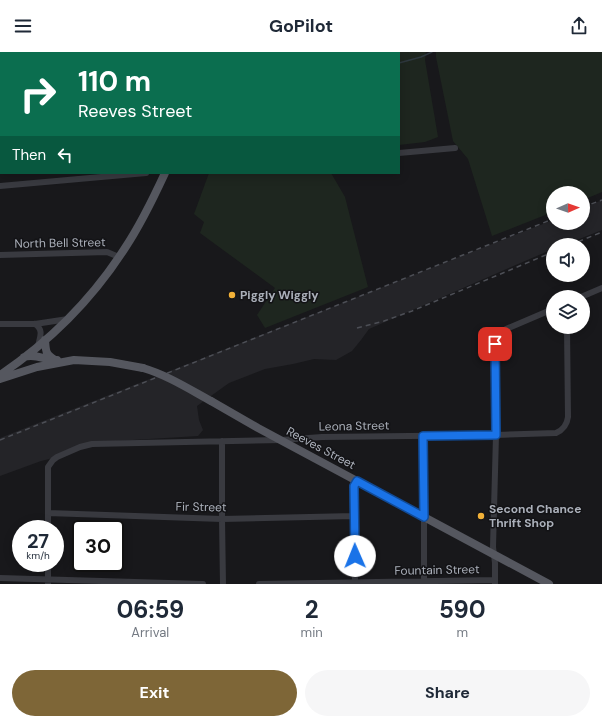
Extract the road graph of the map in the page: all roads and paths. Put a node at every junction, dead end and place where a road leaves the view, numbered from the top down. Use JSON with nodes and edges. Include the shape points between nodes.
{"nodes":[{"id":1,"x":455,"y":148,"type":"dead end"},
{"id":2,"x":400,"y":153,"type":"edge"},
{"id":3,"x":135,"y":174,"type":"edge"},
{"id":4,"x":166,"y":174,"type":"edge"},
{"id":5,"x":0,"y":186,"type":"edge"},
{"id":6,"x":0,"y":255,"type":"edge"},
{"id":7,"x":119,"y":257,"type":"junction"},
{"id":8,"x":602,"y":288,"type":"edge"},
{"id":9,"x":590,"y":293,"type":"edge"},
{"id":10,"x":546,"y":312,"type":"edge"},
{"id":11,"x":68,"y":319,"type":"junction"},
{"id":12,"x":0,"y":324,"type":"edge"},
{"id":13,"x":36,"y":324,"type":"junction"},
{"id":14,"x":567,"y":334,"type":"edge"},
{"id":15,"x":45,"y":340,"type":"junction"},
{"id":16,"x":32,"y":352,"type":"junction"},
{"id":17,"x":55,"y":360,"type":"junction"},
{"id":18,"x":74,"y":360,"type":"junction"},
{"id":19,"x":47,"y":365,"type":"junction"},
{"id":20,"x":0,"y":375,"type":"edge"},
{"id":21,"x":0,"y":379,"type":"edge"},
{"id":22,"x":496,"y":435,"type":"junction"},
{"id":23,"x":423,"y":436,"type":"junction"},
{"id":24,"x":282,"y":440,"type":"junction"},
{"id":25,"x":222,"y":441,"type":"junction"},
{"id":26,"x":357,"y":481,"type":"junction"},
{"id":27,"x":48,"y":513,"type":"junction"},
{"id":28,"x":354,"y":516,"type":"junction"},
{"id":29,"x":424,"y":517,"type":"junction"},
{"id":30,"x":222,"y":519,"type":"junction"},
{"id":31,"x":48,"y":520,"type":"edge"},
{"id":32,"x":494,"y":555,"type":"junction"},
{"id":33,"x":0,"y":578,"type":"edge"},
{"id":34,"x":48,"y":582,"type":"edge"},
{"id":35,"x":495,"y":582,"type":"edge"},
{"id":36,"x":355,"y":583,"type":"edge"},
{"id":37,"x":424,"y":583,"type":"edge"},
{"id":38,"x":203,"y":584,"type":"edge"},
{"id":39,"x":222,"y":584,"type":"edge"},
{"id":40,"x":259,"y":584,"type":"edge"},
{"id":41,"x":548,"y":584,"type":"edge"}],
"edges":[{"from":1,"to":2,"type":"street"},
{"from":3,"to":5,"type":"street"},
{"from":4,"to":7,"type":"main road","via":[[142,222]]},
{"from":6,"to":7,"type":"street","name":"North Bell Street","via":[[108,252]]},
{"from":7,"to":11,"type":"main road"},
{"from":8,"to":9,"type":"street"},
{"from":10,"to":22,"type":"street","via":[[502,332],[496,340]]},
{"from":11,"to":13,"type":"street"},
{"from":11,"to":15,"type":"main road"},
{"from":12,"to":13,"type":"street"},
{"from":13,"to":16,"type":"street","via":[[41,332]]},
{"from":14,"to":22,"type":"street","name":"Leona Street","via":[[568,418],[565,426],[553,434]]},
{"from":15,"to":16,"type":"main road"},
{"from":15,"to":17,"type":"main road","via":[[47,353]]},
{"from":16,"to":17,"type":"main road","name":"Reeves Street"},
{"from":16,"to":19,"type":"main road","via":[[34,360]]},
{"from":16,"to":20,"type":"main road"},
{"from":17,"to":18,"type":"main road","name":"Reeves Street"},
{"from":18,"to":19,"type":"main road","name":"Reeves Street"},
{"from":18,"to":24,"type":"main road","name":"Reeves Street","bridge":true,"via":[[110,362],[157,372]]},
{"from":19,"to":21,"type":"main road","name":"Reeves Street"},
{"from":22,"to":23,"type":"street","name":"Leona Street"},
{"from":22,"to":32,"type":"street"},
{"from":23,"to":24,"type":"street","name":"Leona Street"},
{"from":23,"to":29,"type":"street"},
{"from":24,"to":25,"type":"street","name":"Leona Street"},
{"from":24,"to":26,"type":"main road","name":"Reeves Street"},
{"from":25,"to":27,"type":"street","name":"Leona Street","via":[[86,445],[50,463]]},
{"from":25,"to":30,"type":"street"},
{"from":26,"to":28,"type":"street","via":[[354,486]]},
{"from":26,"to":29,"type":"main road","name":"Reeves Street"},
{"from":27,"to":30,"type":"street","name":"Fir Street"},
{"from":27,"to":31,"type":"street"},
{"from":28,"to":30,"type":"street","name":"Fir Street"},
{"from":28,"to":36,"type":"street"},
{"from":29,"to":32,"type":"main road","name":"Reeves Street"},
{"from":29,"to":37,"type":"street"},
{"from":30,"to":39,"type":"street"},
{"from":32,"to":35,"type":"street"},
{"from":32,"to":41,"type":"main road","name":"Reeves Street"},
{"from":33,"to":34,"type":"street"},
{"from":34,"to":38,"type":"street"},
{"from":35,"to":37,"type":"street","name":"Fountain Street"},
{"from":36,"to":37,"type":"street","name":"Fountain Street"},
{"from":36,"to":40,"type":"street","name":"Fountain Street"}]}
